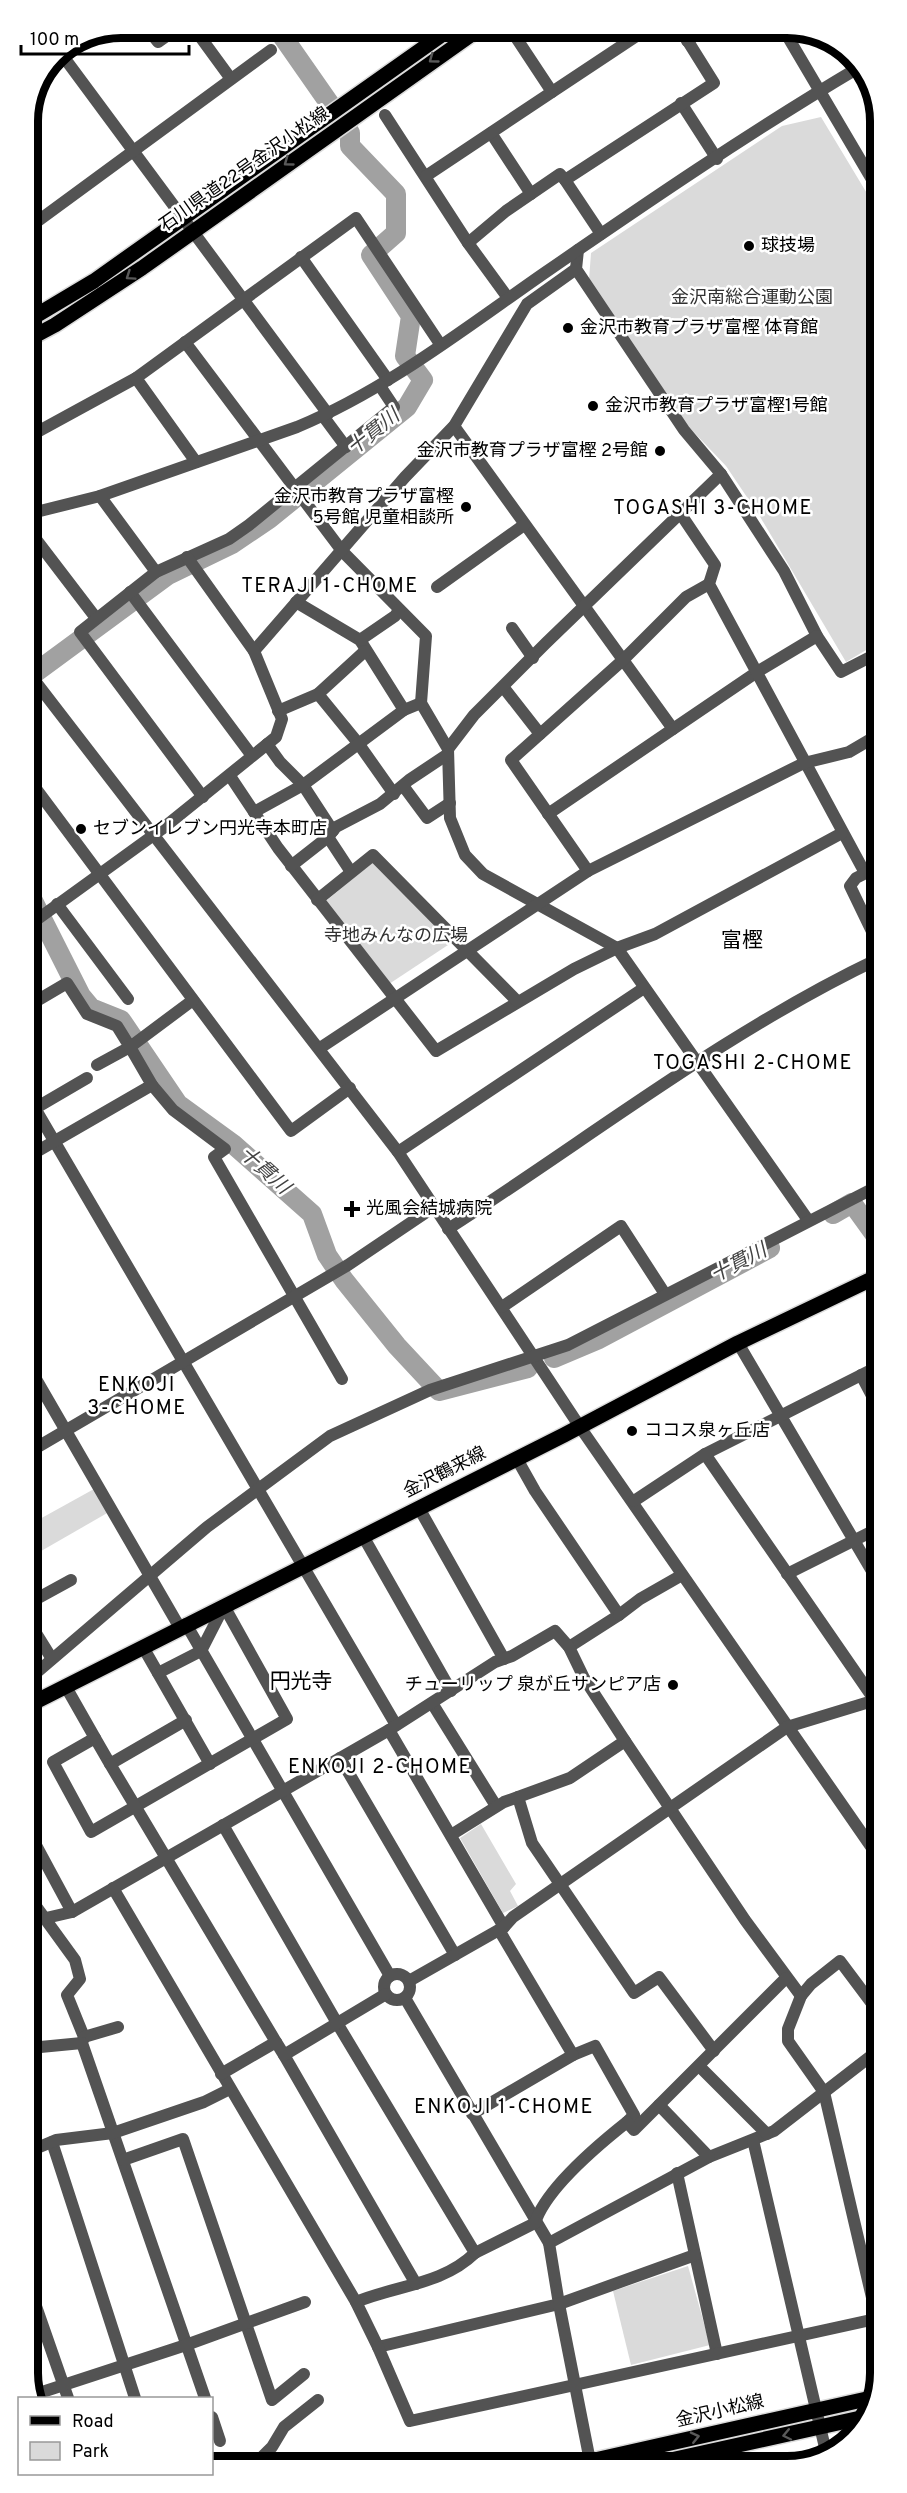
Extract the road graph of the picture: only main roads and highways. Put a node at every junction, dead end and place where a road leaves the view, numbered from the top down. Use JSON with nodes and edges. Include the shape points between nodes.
{"nodes":[{"id":1,"x":437,"y":38,"type":"edge"},
{"id":2,"x":466,"y":38,"type":"edge"},
{"id":3,"x":189,"y":224,"type":"junction"},
{"id":4,"x":38,"y":315,"type":"edge"},
{"id":5,"x":38,"y":333,"type":"edge"},
{"id":6,"x":870,"y":1280,"type":"edge"},
{"id":7,"x":38,"y":1701,"type":"edge"},
{"id":8,"x":865,"y":2399,"type":"edge"},
{"id":9,"x":854,"y":2419,"type":"edge"},
{"id":10,"x":611,"y":2456,"type":"edge"},
{"id":11,"x":689,"y":2456,"type":"edge"}],
"edges":[{"from":1,"to":3,"type":"main road","name":"石川県道22号金沢小松線","via":[[334,110]]},
{"from":2,"to":3,"type":"main road","name":"石川県道22号金沢小松線","one_way":true,"via":[[336,129]]},
{"from":3,"to":4,"type":"main road","name":"石川県道22号金沢小松線"},
{"from":3,"to":5,"type":"main road","name":"石川県道22号金沢小松線","one_way":true,"via":[[107,292]]},
{"from":6,"to":7,"type":"main road","name":"金沢鶴来線","via":[[738,1343]]},
{"from":10,"to":8,"type":"main road","name":"金沢小松線","one_way":true},
{"from":9,"to":11,"type":"main road","name":"金沢小松線","one_way":true}]}
